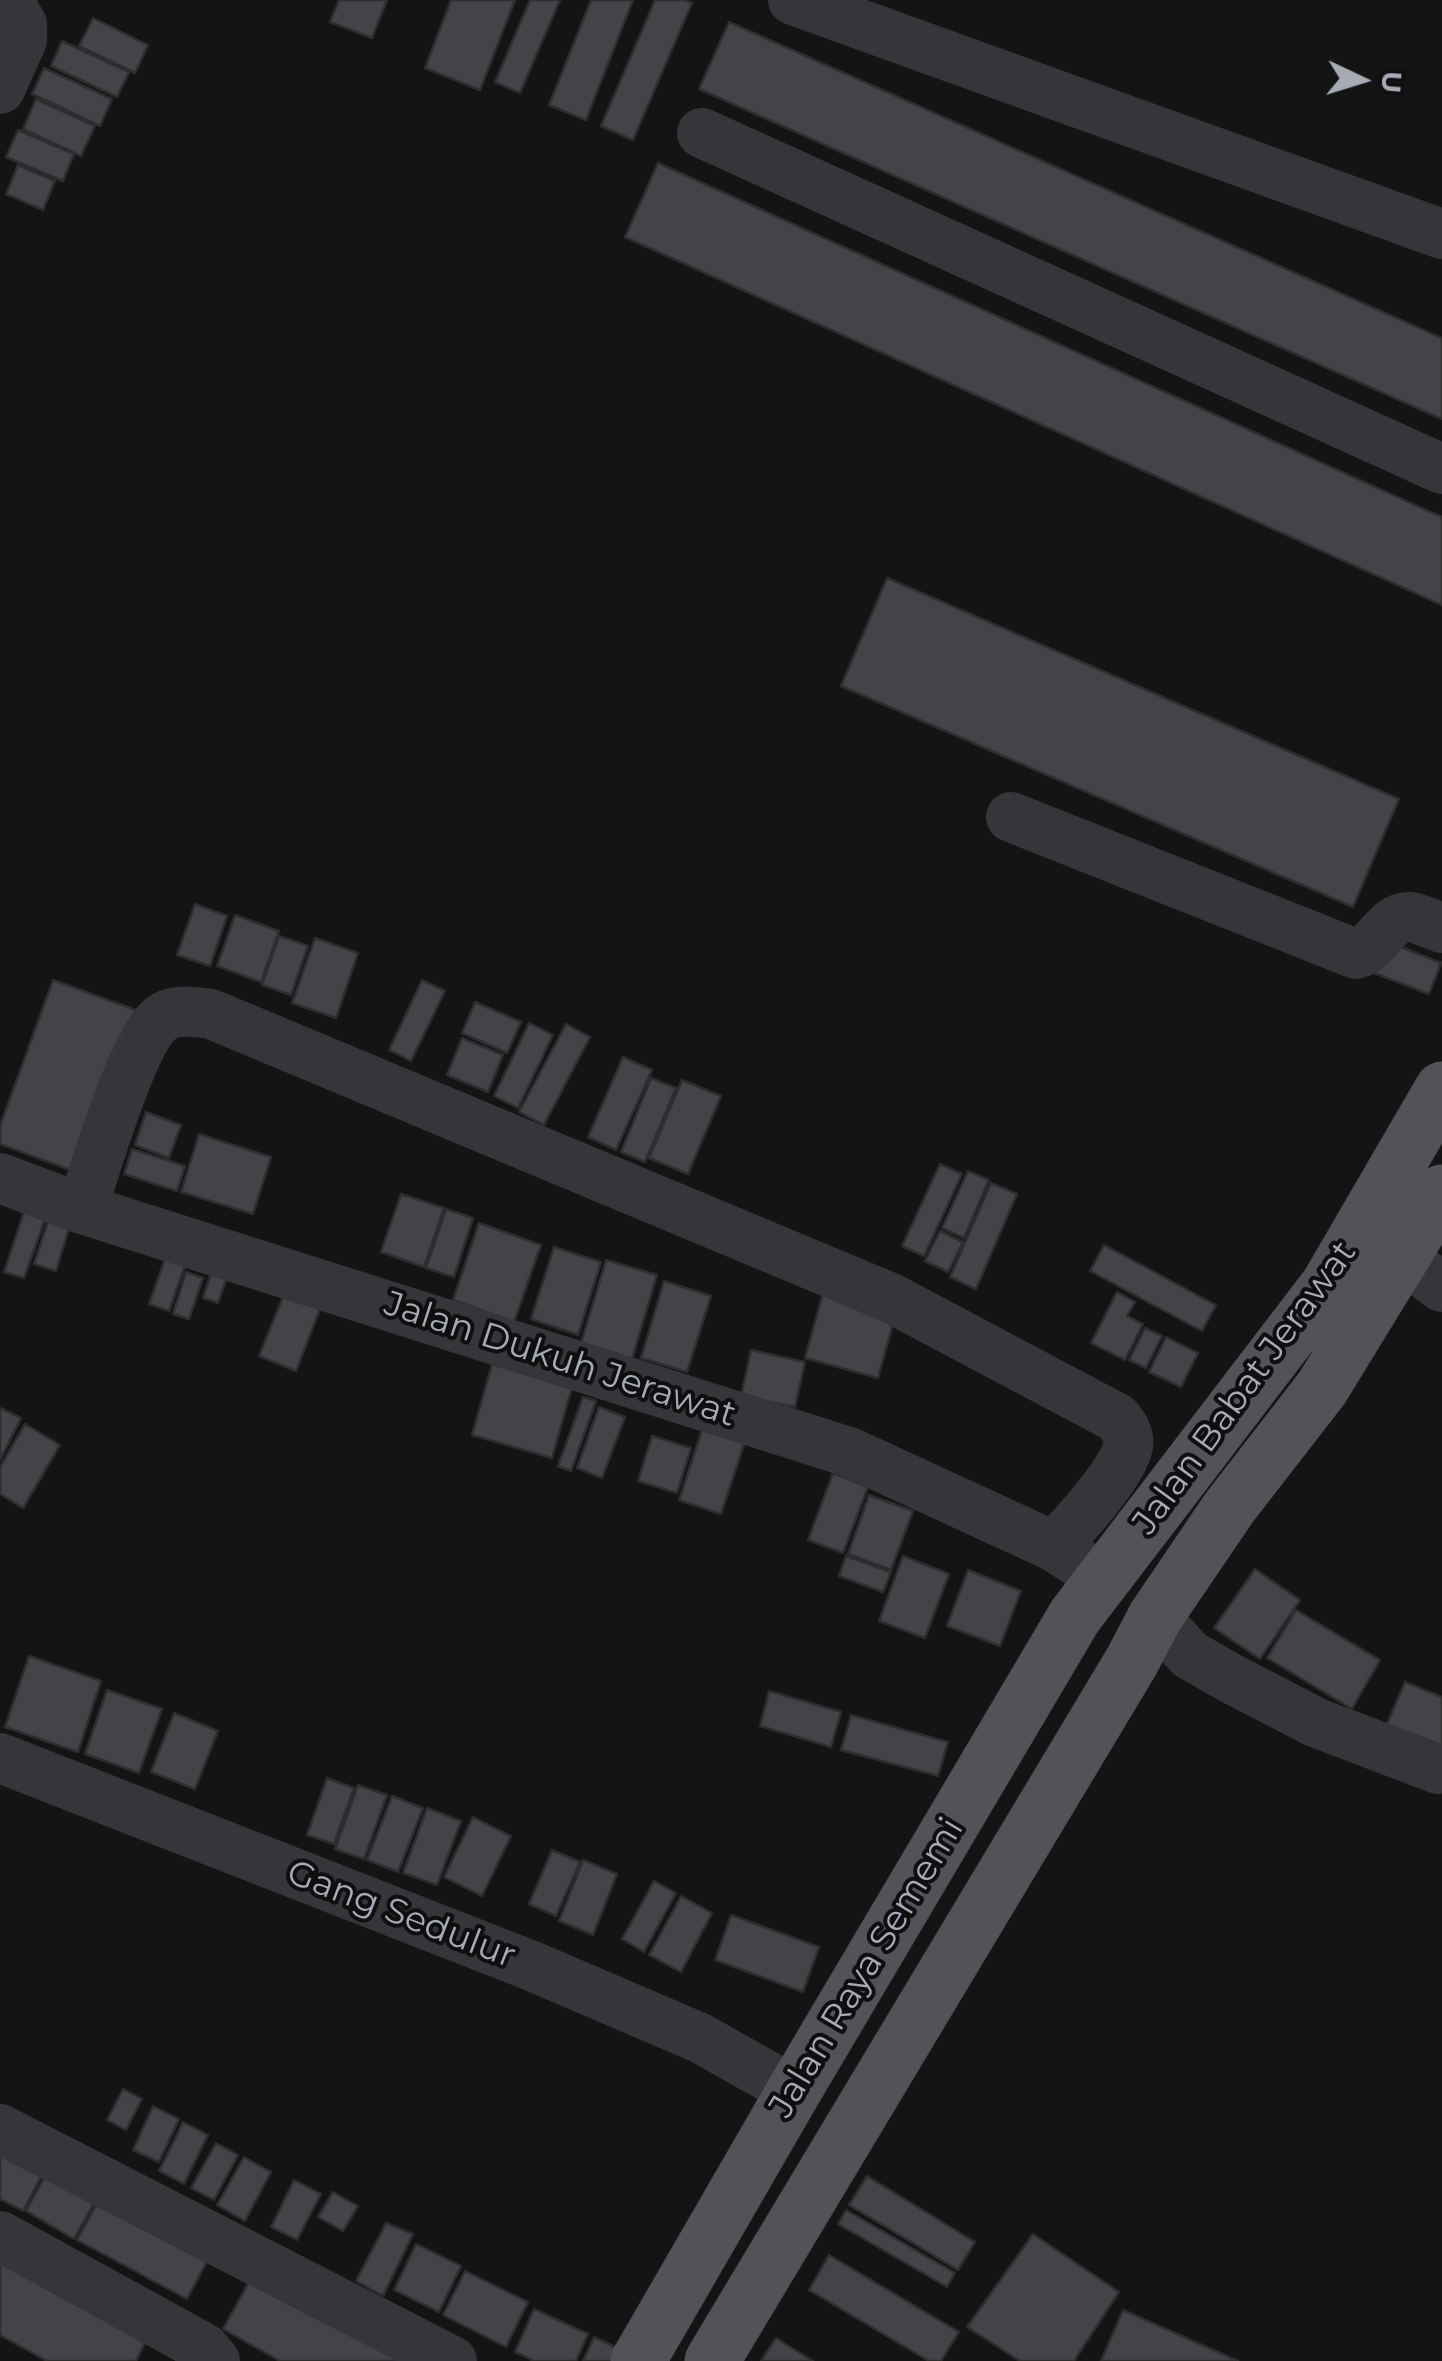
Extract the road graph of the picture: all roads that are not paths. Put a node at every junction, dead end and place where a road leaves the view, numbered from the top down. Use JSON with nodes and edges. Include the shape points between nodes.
{"nodes":[{"id":1,"x":793,"y":0,"type":"edge"},
{"id":2,"x":0,"y":6,"type":"edge"},
{"id":3,"x":0,"y":89,"type":"edge"},
{"id":4,"x":702,"y":133,"type":"dead end"},
{"id":5,"x":1442,"y":234,"type":"edge"},
{"id":6,"x":1442,"y":469,"type":"edge"},
{"id":7,"x":1011,"y":817,"type":"dead end"},
{"id":8,"x":1442,"y":928,"type":"edge"},
{"id":9,"x":1442,"y":1089,"type":"edge"},
{"id":10,"x":0,"y":1178,"type":"edge"},
{"id":11,"x":1442,"y":1192,"type":"edge"},
{"id":12,"x":82,"y":1209,"type":"junction"},
{"id":13,"x":1422,"y":1272,"type":"edge"},
{"id":14,"x":1073,"y":1559,"type":"junction"},
{"id":15,"x":1154,"y":1617,"type":"junction"},
{"id":16,"x":0,"y":1758,"type":"edge"},
{"id":17,"x":1438,"y":1769,"type":"dead end"},
{"id":18,"x":773,"y":2078,"type":"junction"},
{"id":19,"x":0,"y":2130,"type":"edge"},
{"id":20,"x":0,"y":2236,"type":"edge"},
{"id":21,"x":215,"y":2361,"type":"edge"},
{"id":22,"x":452,"y":2361,"type":"edge"},
{"id":23,"x":638,"y":2361,"type":"edge"},
{"id":24,"x":712,"y":2361,"type":"edge"}],
"edges":[{"from":1,"to":5,"type":"street"},
{"from":2,"to":3,"type":"street","via":[[16,14],[23,32]]},
{"from":4,"to":6,"type":"street"},
{"from":7,"to":8,"type":"street","via":[[1356,954],[1408,916]]},
{"from":9,"to":14,"type":"main road","name":"Jalan Babat Jerawat","via":[[1328,1285]]},
{"from":10,"to":12,"type":"street","name":"Jalan Dukuh Jerawat"},
{"from":11,"to":13,"type":"main road","name":"Jalan Babat Jerawat"},
{"from":12,"to":14,"type":"street","name":"Jalan Dukuh Jerawat","via":[[848,1452]]},
{"from":12,"to":14,"type":"street","via":[[147,1034],[165,1016],[211,1014],[890,1298],[1118,1418],[1128,1448],[1076,1525]]},
{"from":13,"to":15,"type":"main road","name":"Jalan Babat Jerawat","via":[[1322,1388]]},
{"from":14,"to":18,"type":"main road","name":"Jalan Raya Sememi","via":[[1075,1616]]},
{"from":15,"to":17,"type":"street","via":[[1190,1656],[1232,1679],[1317,1723]]},
{"from":15,"to":24,"type":"main road","name":"Jalan Raya Sememi"},
{"from":16,"to":18,"type":"street","name":"Gang Sedulur","via":[[532,1966],[700,2038]]},
{"from":18,"to":23,"type":"main road","name":"Jalan Raya Sememi"},
{"from":19,"to":22,"type":"street"},
{"from":20,"to":21,"type":"street","via":[[204,2348]]}]}
